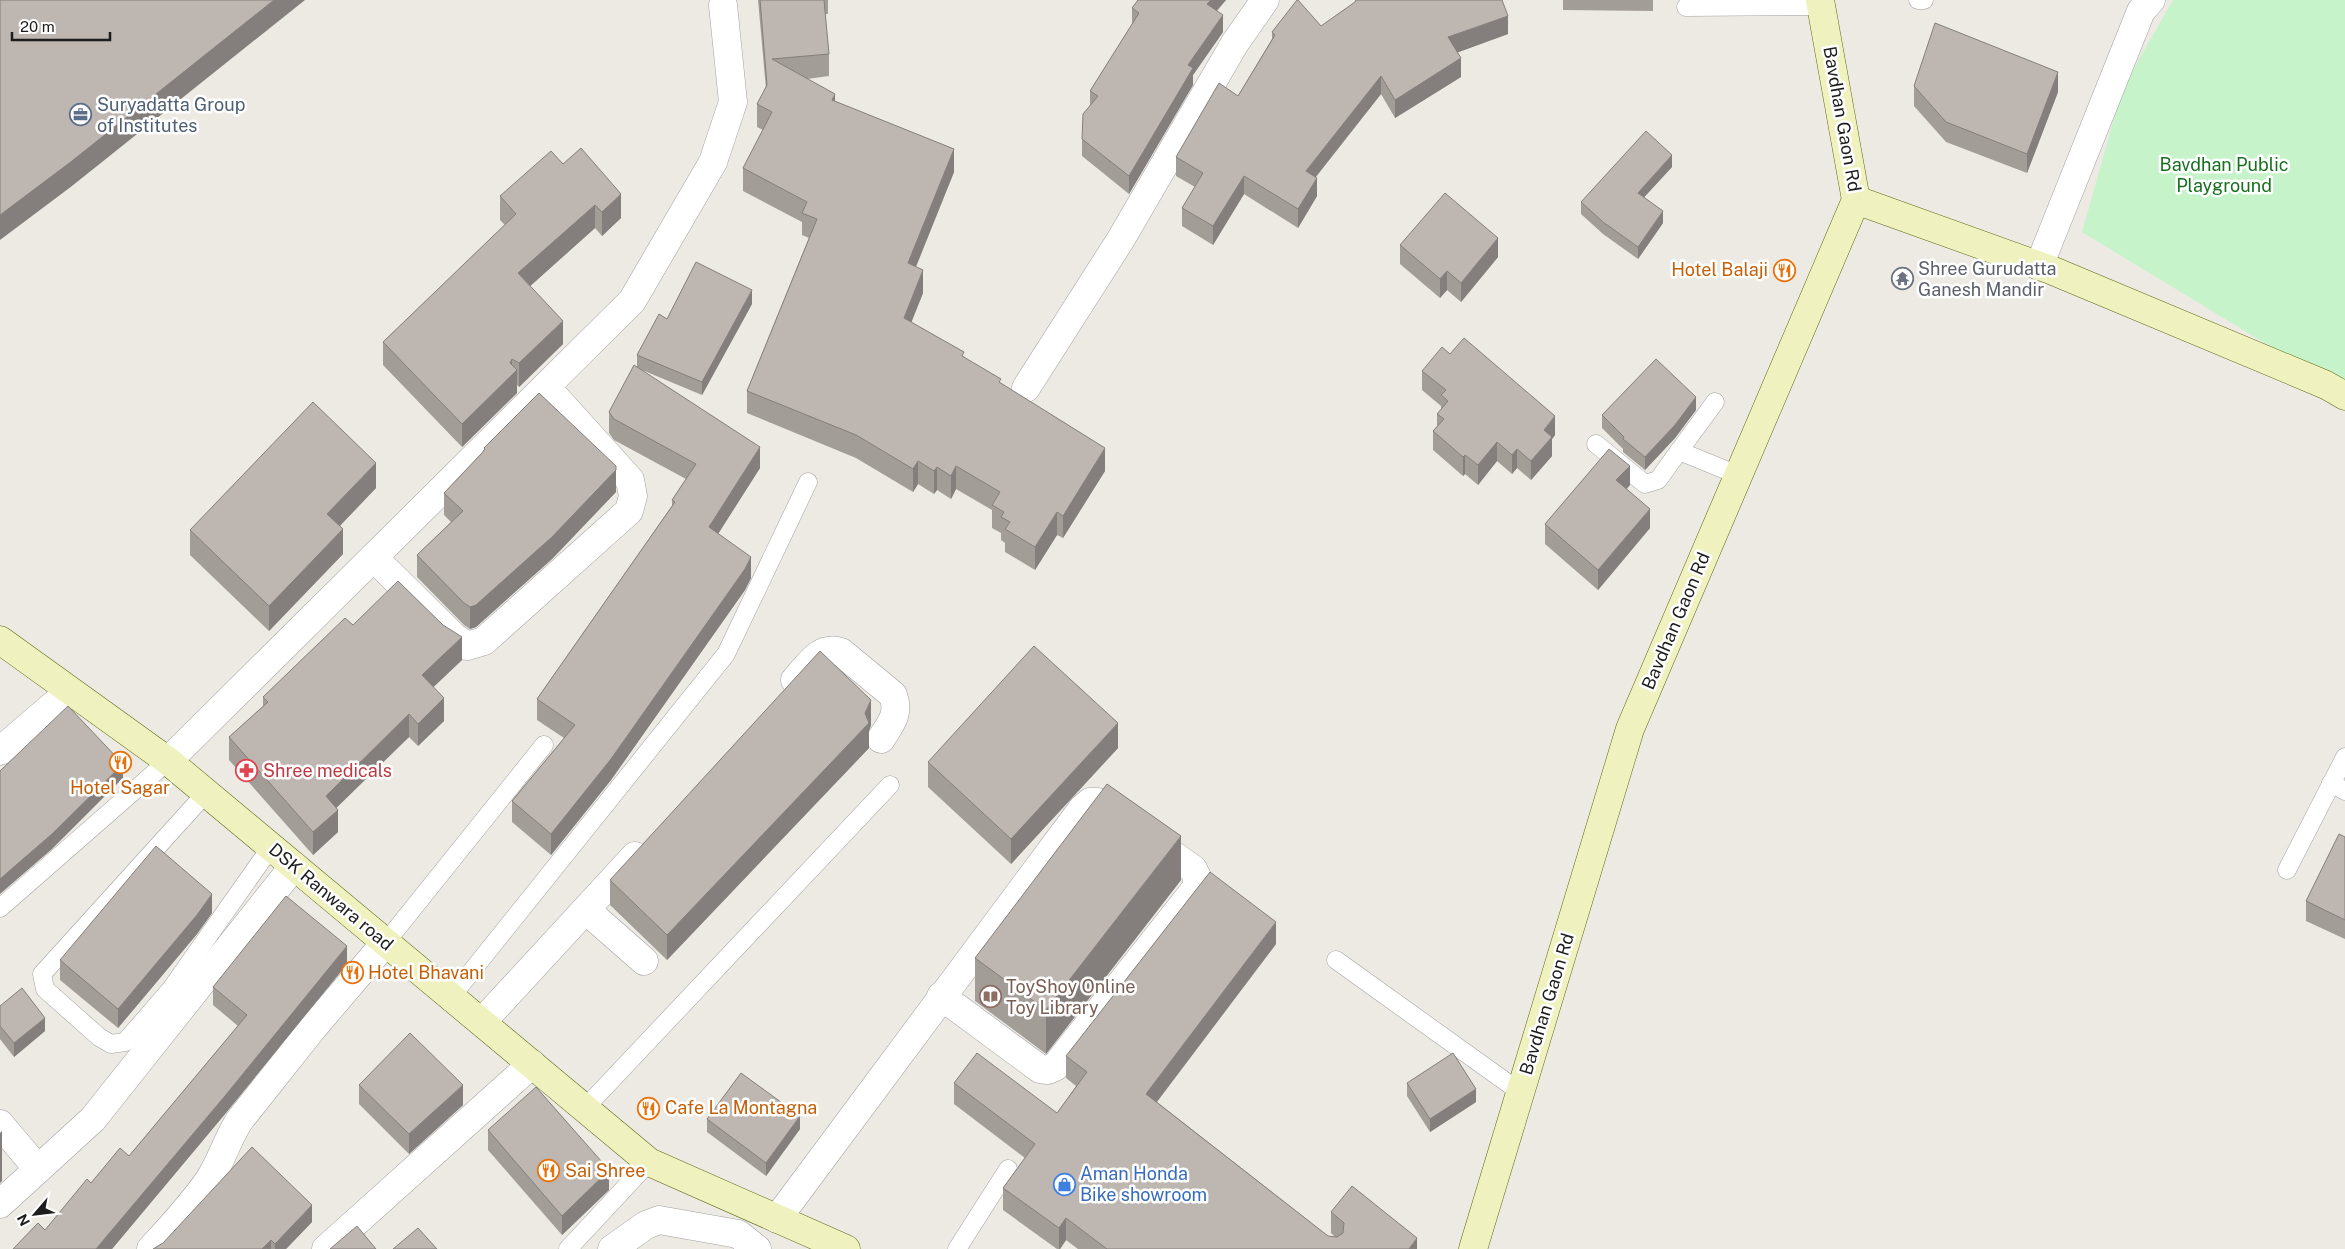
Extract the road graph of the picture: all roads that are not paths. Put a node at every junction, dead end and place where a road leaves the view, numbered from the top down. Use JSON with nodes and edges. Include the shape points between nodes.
{"nodes":[{"id":1,"x":1265,"y":0,"type":"edge"},
{"id":2,"x":1918,"y":0,"type":"edge"},
{"id":3,"x":1924,"y":0,"type":"edge"},
{"id":4,"x":2151,"y":0,"type":"edge"},
{"id":5,"x":1821,"y":3,"type":"edge"},
{"id":6,"x":723,"y":6,"type":"dead end"},
{"id":7,"x":1686,"y":7,"type":"dead end"},
{"id":8,"x":1856,"y":200,"type":"junction"},
{"id":9,"x":2039,"y":266,"type":"junction"},
{"id":10,"x":546,"y":387,"type":"junction"},
{"id":11,"x":1021,"y":395,"type":"edge"},
{"id":12,"x":2345,"y":396,"type":"edge"},
{"id":13,"x":1716,"y":402,"type":"dead end"},
{"id":14,"x":1596,"y":444,"type":"dead end"},
{"id":15,"x":1678,"y":451,"type":"junction"},
{"id":16,"x":1738,"y":475,"type":"junction"},
{"id":17,"x":808,"y":482,"type":"dead end"},
{"id":18,"x":374,"y":558,"type":"junction"},
{"id":19,"x":0,"y":640,"type":"edge"},
{"id":20,"x":70,"y":691,"type":"junction"},
{"id":21,"x":781,"y":696,"type":"edge"},
{"id":22,"x":882,"y":739,"type":"dead end"},
{"id":23,"x":544,"y":745,"type":"dead end"},
{"id":24,"x":0,"y":751,"type":"edge"},
{"id":25,"x":2345,"y":757,"type":"edge"},
{"id":26,"x":168,"y":762,"type":"junction"},
{"id":27,"x":890,"y":785,"type":"dead end"},
{"id":28,"x":2338,"y":787,"type":"edge"},
{"id":29,"x":206,"y":793,"type":"junction"},
{"id":30,"x":653,"y":836,"type":"edge"},
{"id":31,"x":271,"y":847,"type":"junction"},
{"id":32,"x":294,"y":866,"type":"junction"},
{"id":33,"x":2287,"y":870,"type":"dead end"},
{"id":34,"x":0,"y":908,"type":"edge"},
{"id":35,"x":586,"y":910,"type":"junction"},
{"id":36,"x":386,"y":942,"type":"junction"},
{"id":37,"x":1336,"y":960,"type":"dead end"},
{"id":38,"x":644,"y":961,"type":"dead end"},
{"id":39,"x":941,"y":996,"type":"junction"},
{"id":40,"x":451,"y":997,"type":"junction"},
{"id":41,"x":482,"y":1022,"type":"junction"},
{"id":42,"x":532,"y":1064,"type":"junction"},
{"id":43,"x":1520,"y":1092,"type":"junction"},
{"id":44,"x":585,"y":1108,"type":"junction"},
{"id":45,"x":0,"y":1124,"type":"edge"},
{"id":46,"x":649,"y":1162,"type":"junction"},
{"id":47,"x":38,"y":1169,"type":"junction"},
{"id":48,"x":1008,"y":1169,"type":"dead end"},
{"id":49,"x":721,"y":1194,"type":"junction"},
{"id":50,"x":0,"y":1204,"type":"edge"},
{"id":51,"x":777,"y":1219,"type":"junction"},
{"id":52,"x":702,"y":1228,"type":"junction"},
{"id":53,"x":151,"y":1249,"type":"edge"},
{"id":54,"x":326,"y":1249,"type":"edge"},
{"id":55,"x":568,"y":1249,"type":"edge"},
{"id":56,"x":612,"y":1249,"type":"edge"},
{"id":57,"x":757,"y":1249,"type":"edge"},
{"id":58,"x":846,"y":1249,"type":"edge"},
{"id":59,"x":957,"y":1249,"type":"edge"},
{"id":60,"x":1473,"y":1249,"type":"edge"}],
"edges":[{"from":1,"to":11,"type":"street","via":[[1235,43],[1121,239]]},
{"from":2,"to":3,"type":"lane"},
{"from":4,"to":9,"type":"street","via":[[2141,11]]},
{"from":5,"to":7,"type":"lane"},
{"from":5,"to":8,"type":"street","name":"Bavdhan Gaon Rd"},
{"from":6,"to":10,"type":"street","via":[[733,102],[713,162],[632,301]]},
{"from":8,"to":9,"type":"street"},
{"from":8,"to":16,"type":"street","name":"Bavdhan Gaon Rd"},
{"from":9,"to":12,"type":"street","via":[[2326,385]]},
{"from":10,"to":18,"type":"street"},
{"from":10,"to":18,"type":"street","via":[[630,480],[633,496],[629,511],[484,641],[468,646],[454,637]]},
{"from":13,"to":15,"type":"lane"},
{"from":14,"to":15,"type":"lane","via":[[1645,484],[1658,480]]},
{"from":15,"to":16,"type":"lane"},
{"from":16,"to":43,"type":"street","name":"Bavdhan Gaon Rd","via":[[1630,729]]},
{"from":17,"to":40,"type":"lane","via":[[726,654]]},
{"from":18,"to":26,"type":"street"},
{"from":19,"to":20,"type":"street","name":"DSK Ranwara road"},
{"from":20,"to":24,"type":"street"},
{"from":20,"to":26,"type":"street","name":"DSK Ranwara road"},
{"from":21,"to":22,"type":"street","via":[[822,652],[831,649],[841,652],[893,695],[896,715]]},
{"from":23,"to":36,"type":"lane"},
{"from":25,"to":28,"type":"lane"},
{"from":26,"to":29,"type":"street","name":"DSK Ranwara road"},
{"from":26,"to":34,"type":"lane"},
{"from":27,"to":44,"type":"lane"},
{"from":28,"to":33,"type":"lane"},
{"from":29,"to":31,"type":"street","name":"DSK Ranwara road"},
{"from":29,"to":31,"type":"lane","via":[[42,974],[45,989],[99,1037],[111,1044],[124,1042],[171,989]]},
{"from":30,"to":35,"type":"street"},
{"from":31,"to":32,"type":"street","name":"DSK Ranwara road"},
{"from":32,"to":36,"type":"street","name":"DSK Ranwara road"},
{"from":32,"to":47,"type":"street","via":[[93,1119]]},
{"from":35,"to":38,"type":"street"},
{"from":35,"to":41,"type":"street"},
{"from":36,"to":40,"type":"street","name":"DSK Ranwara road"},
{"from":36,"to":53,"type":"street","via":[[238,1122],[210,1179]]},
{"from":37,"to":43,"type":"lane"},
{"from":39,"to":39,"type":"street","via":[[1090,802],[1098,802],[1193,869],[1197,877],[1197,887],[1055,1067],[1040,1069]]},
{"from":39,"to":51,"type":"street"},
{"from":40,"to":41,"type":"street","name":"DSK Ranwara road"},
{"from":41,"to":42,"type":"street","name":"DSK Ranwara road"},
{"from":42,"to":44,"type":"street","name":"DSK Ranwara road"},
{"from":42,"to":54,"type":"street"},
{"from":43,"to":60,"type":"street","name":"Bavdhan Gaon Rd"},
{"from":44,"to":46,"type":"street","name":"DSK Ranwara road"},
{"from":45,"to":47,"type":"street"},
{"from":46,"to":49,"type":"street","name":"DSK Ranwara road"},
{"from":46,"to":55,"type":"lane"},
{"from":47,"to":50,"type":"street"},
{"from":48,"to":59,"type":"lane"},
{"from":49,"to":51,"type":"street","name":"DSK Ranwara road"},
{"from":49,"to":52,"type":"street"},
{"from":51,"to":58,"type":"street","name":"DSK Ranwara road"},
{"from":52,"to":56,"type":"street","via":[[659,1220],[646,1225]]},
{"from":52,"to":57,"type":"street","via":[[738,1234]]}]}
